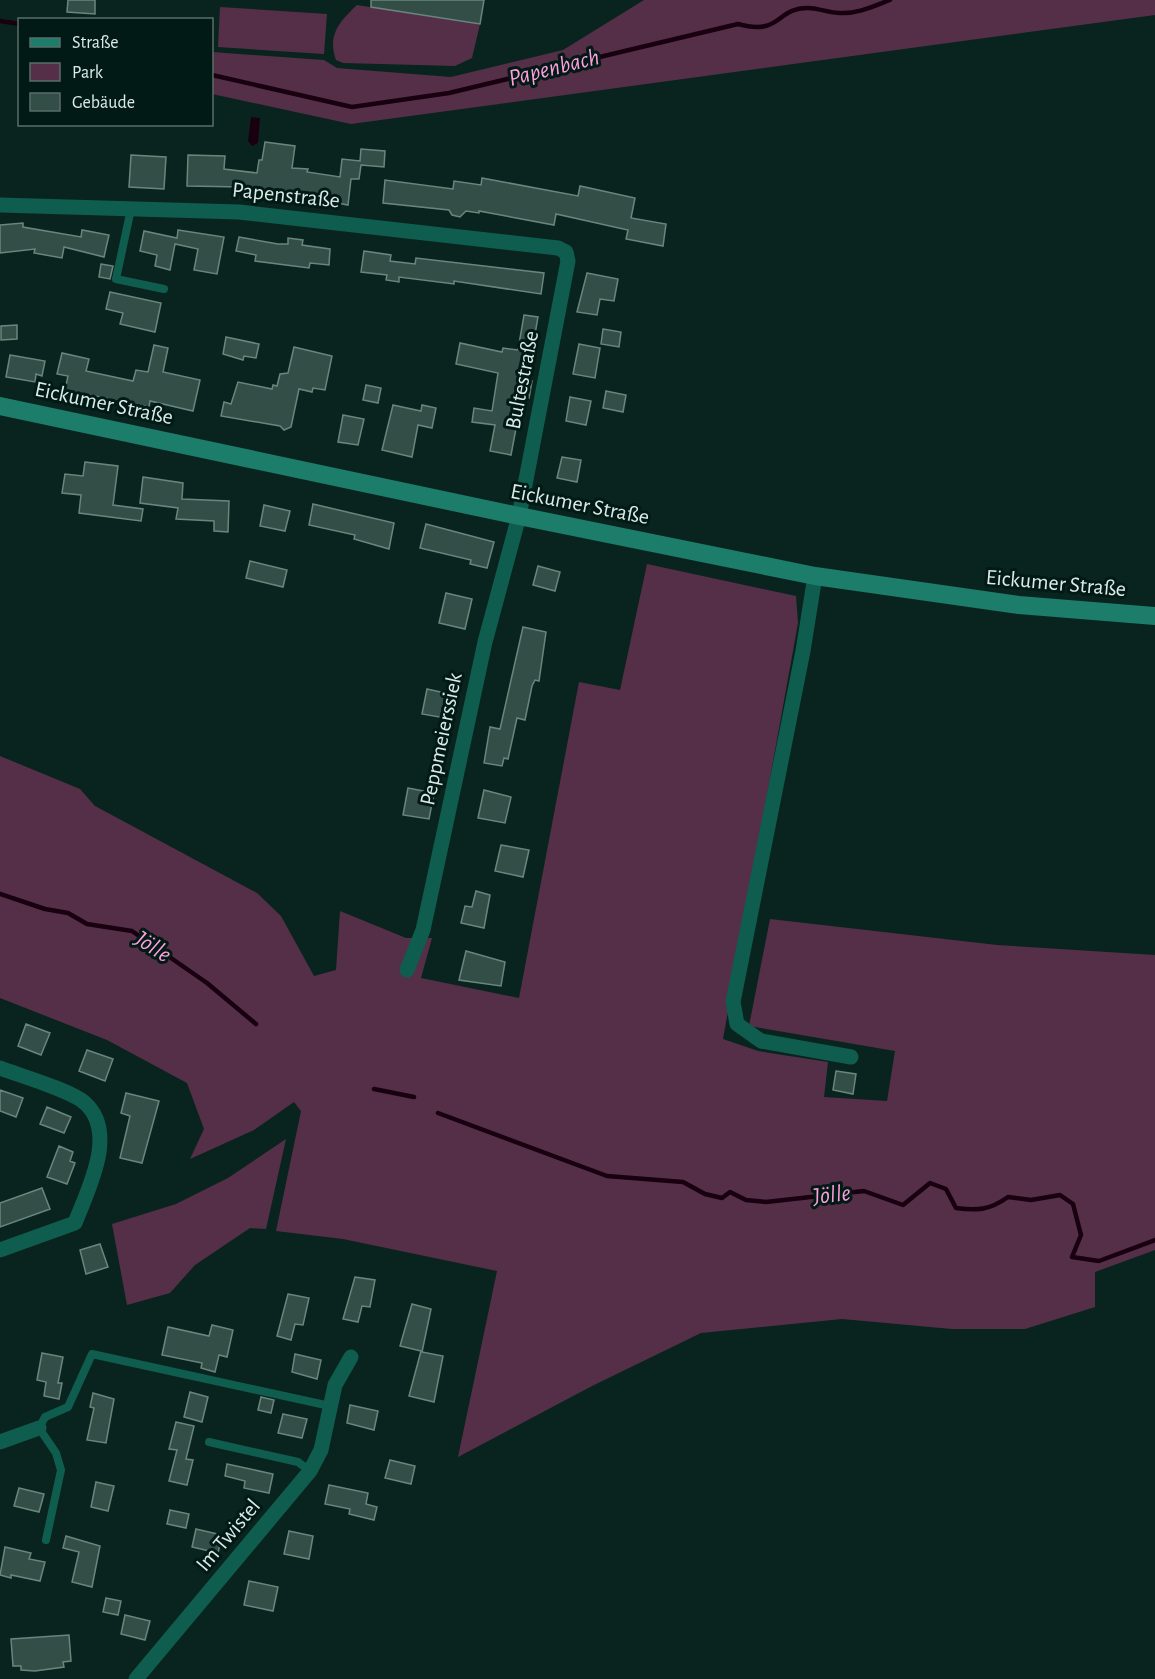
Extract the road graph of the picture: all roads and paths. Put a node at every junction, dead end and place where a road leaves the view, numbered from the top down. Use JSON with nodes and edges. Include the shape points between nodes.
{"nodes":[{"id":1,"x":0,"y":206,"type":"edge"},
{"id":2,"x":131,"y":209,"type":"junction"},
{"id":3,"x":566,"y":252,"type":"joint"},
{"id":4,"x":164,"y":289,"type":"dead end"},
{"id":5,"x":0,"y":406,"type":"edge"},
{"id":6,"x":519,"y":516,"type":"junction"},
{"id":7,"x":815,"y":576,"type":"junction"},
{"id":8,"x":1155,"y":616,"type":"edge"},
{"id":9,"x":407,"y":970,"type":"dead end"},
{"id":10,"x":851,"y":1057,"type":"dead end"},
{"id":11,"x":0,"y":1068,"type":"edge"},
{"id":12,"x":0,"y":1250,"type":"edge"},
{"id":13,"x":351,"y":1357,"type":"dead end"},
{"id":14,"x":330,"y":1406,"type":"junction"},
{"id":15,"x":39,"y":1428,"type":"junction"},
{"id":16,"x":0,"y":1442,"type":"edge"},
{"id":17,"x":209,"y":1442,"type":"dead end"},
{"id":18,"x":310,"y":1471,"type":"junction"},
{"id":19,"x":46,"y":1540,"type":"dead end"},
{"id":20,"x":136,"y":1679,"type":"edge"}],
"edges":[{"from":1,"to":2,"type":"street","name":"Papenstraße"},
{"from":2,"to":3,"type":"street","name":"Papenstraße","via":[[239,212]]},
{"from":2,"to":4,"type":"lane","via":[[116,279]]},
{"from":3,"to":6,"type":"street","name":"Bultestraße","via":[[568,261]]},
{"from":5,"to":6,"type":"main road","name":"Eickumer Straße"},
{"from":6,"to":7,"type":"main road","name":"Eickumer Straße"},
{"from":6,"to":9,"type":"street","name":"Peppmeierssiek","via":[[485,642],[423,930]]},
{"from":7,"to":8,"type":"main road","name":"Eickumer Straße","via":[[1019,605]]},
{"from":7,"to":10,"type":"street","via":[[733,1002],[737,1023],[761,1041]]},
{"from":11,"to":12,"type":"street","via":[[84,1102],[102,1138],[75,1223]]},
{"from":13,"to":14,"type":"street","name":"Im Twistel","via":[[334,1385]]},
{"from":14,"to":15,"type":"lane","via":[[92,1354],[68,1407],[45,1417]]},
{"from":14,"to":18,"type":"street","name":"Im Twistel","via":[[321,1450]]},
{"from":15,"to":16,"type":"street"},
{"from":15,"to":19,"type":"lane","via":[[61,1470]]},
{"from":17,"to":18,"type":"lane","via":[[298,1462]]},
{"from":18,"to":20,"type":"street","name":"Im Twistel"}]}
